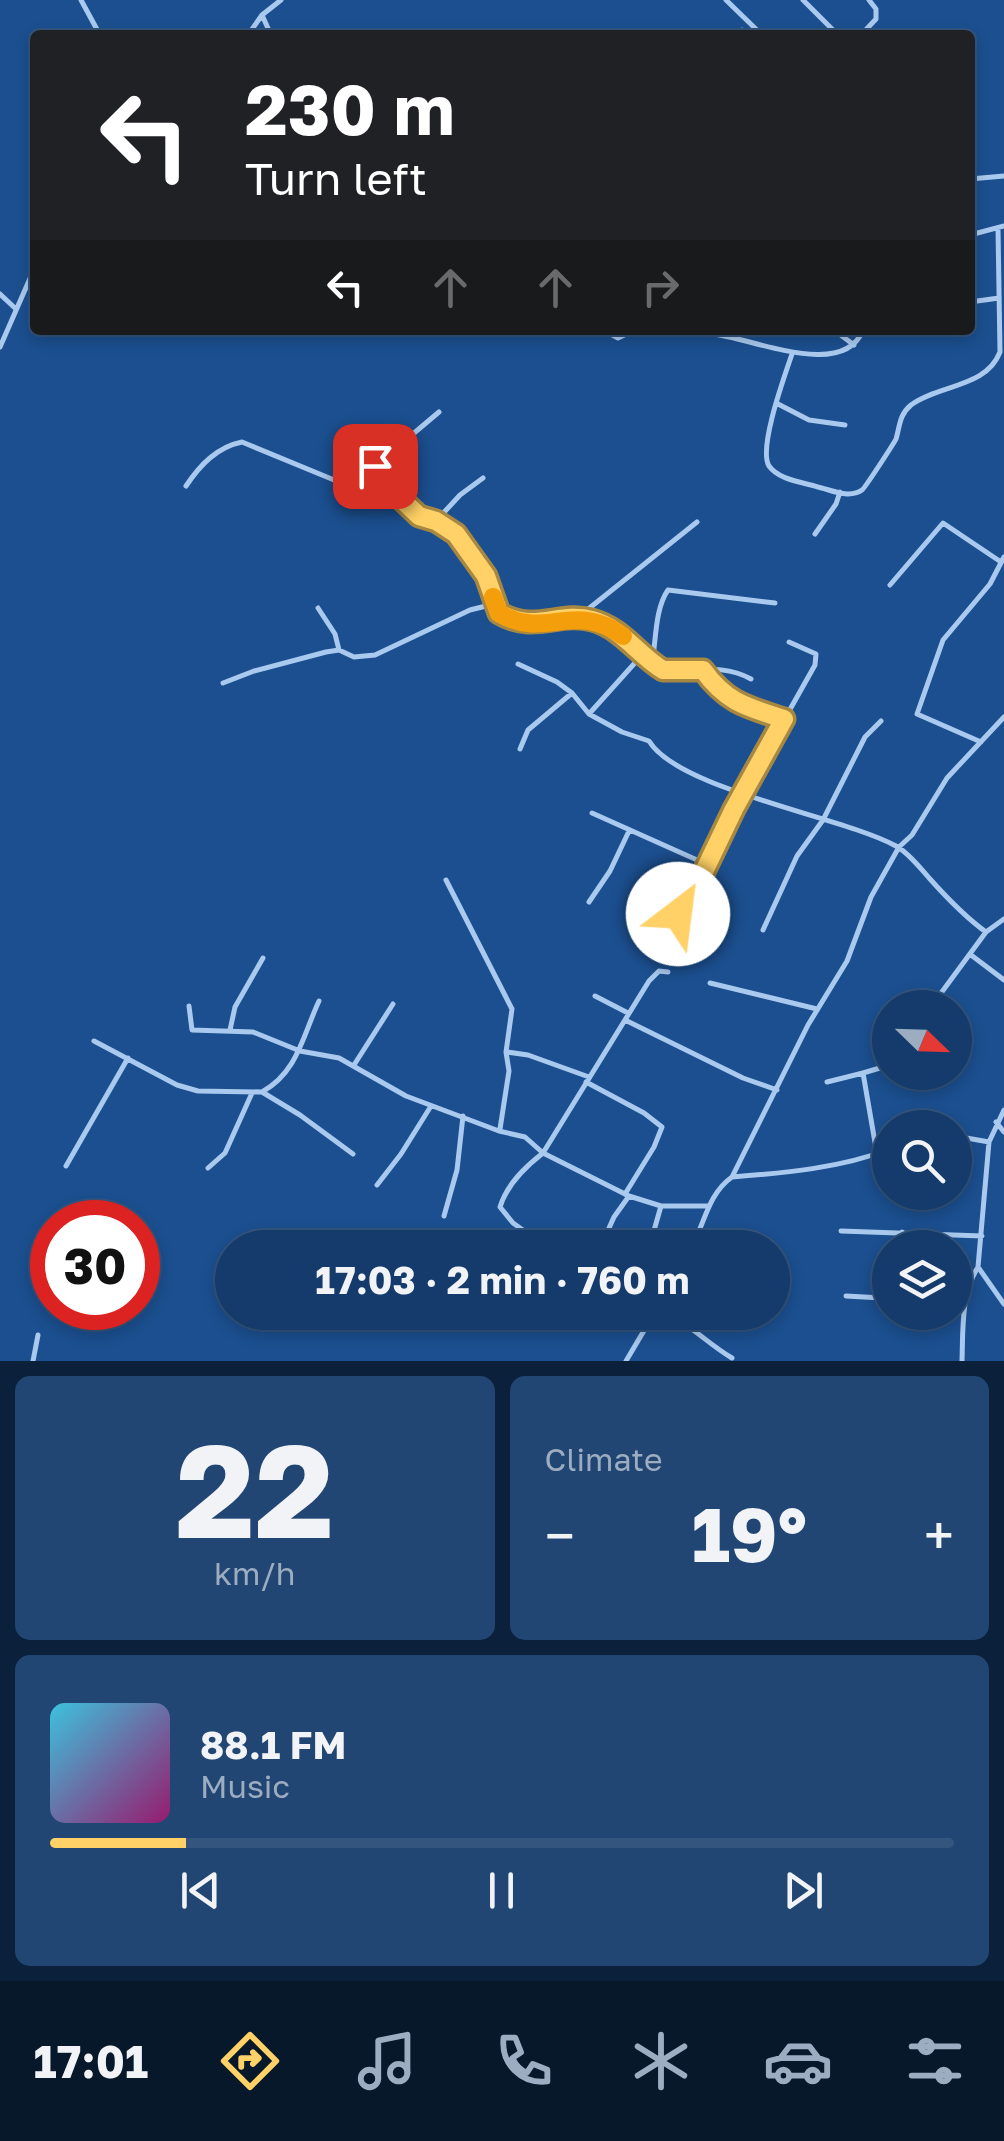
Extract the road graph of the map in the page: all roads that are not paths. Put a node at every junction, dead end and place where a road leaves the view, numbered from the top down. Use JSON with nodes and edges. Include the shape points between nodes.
{"nodes":[{"id":1,"x":81,"y":0,"type":"edge"},
{"id":2,"x":282,"y":0,"type":"edge"},
{"id":3,"x":726,"y":0,"type":"edge"},
{"id":4,"x":803,"y":0,"type":"edge"},
{"id":5,"x":869,"y":0,"type":"edge"},
{"id":6,"x":262,"y":15,"type":"junction"},
{"id":7,"x":97,"y":30,"type":"edge"},
{"id":8,"x":252,"y":30,"type":"edge"},
{"id":9,"x":269,"y":30,"type":"edge"},
{"id":10,"x":757,"y":30,"type":"edge"},
{"id":11,"x":836,"y":30,"type":"edge"},
{"id":12,"x":865,"y":30,"type":"edge"},
{"id":13,"x":1004,"y":176,"type":"edge"},
{"id":14,"x":975,"y":179,"type":"edge"},
{"id":15,"x":1001,"y":227,"type":"edge"},
{"id":16,"x":975,"y":234,"type":"edge"},
{"id":17,"x":30,"y":278,"type":"edge"},
{"id":18,"x":0,"y":294,"type":"edge"},
{"id":19,"x":998,"y":298,"type":"junction"},
{"id":20,"x":975,"y":301,"type":"edge"},
{"id":21,"x":16,"y":309,"type":"junction"},
{"id":22,"x":704,"y":335,"type":"edge"},
{"id":23,"x":841,"y":335,"type":"edge"},
{"id":24,"x":860,"y":335,"type":"edge"},
{"id":25,"x":854,"y":345,"type":"junction"},
{"id":26,"x":0,"y":347,"type":"edge"},
{"id":27,"x":792,"y":354,"type":"junction"},
{"id":28,"x":778,"y":404,"type":"junction"},
{"id":29,"x":440,"y":412,"type":"dead end"},
{"id":30,"x":845,"y":424,"type":"dead end"},
{"id":31,"x":375,"y":466,"type":"junction"},
{"id":32,"x":482,"y":478,"type":"dead end"},
{"id":33,"x":186,"y":486,"type":"dead end"},
{"id":34,"x":840,"y":492,"type":"junction"},
{"id":35,"x":436,"y":521,"type":"junction"},
{"id":36,"x":697,"y":522,"type":"dead end"},
{"id":37,"x":815,"y":534,"type":"dead end"},
{"id":38,"x":1002,"y":560,"type":"edge"},
{"id":39,"x":890,"y":585,"type":"dead end"},
{"id":40,"x":775,"y":603,"type":"dead end"},
{"id":41,"x":494,"y":604,"type":"junction"},
{"id":42,"x":318,"y":608,"type":"dead end"},
{"id":43,"x":577,"y":618,"type":"junction"},
{"id":44,"x":789,"y":642,"type":"dead end"},
{"id":45,"x":340,"y":650,"type":"junction"},
{"id":46,"x":642,"y":655,"type":"junction"},
{"id":47,"x":518,"y":664,"type":"dead end"},
{"id":48,"x":652,"y":664,"type":"junction"},
{"id":49,"x":703,"y":670,"type":"junction"},
{"id":50,"x":751,"y":679,"type":"dead end"},
{"id":51,"x":223,"y":683,"type":"dead end"},
{"id":52,"x":572,"y":693,"type":"junction"},
{"id":53,"x":588,"y":714,"type":"junction"},
{"id":54,"x":1004,"y":716,"type":"edge"},
{"id":55,"x":784,"y":719,"type":"junction"},
{"id":56,"x":881,"y":721,"type":"dead end"},
{"id":57,"x":982,"y":742,"type":"junction"},
{"id":58,"x":520,"y":748,"type":"dead end"},
{"id":59,"x":744,"y":792,"type":"junction"},
{"id":60,"x":592,"y":813,"type":"dead end"},
{"id":61,"x":823,"y":820,"type":"junction"},
{"id":62,"x":629,"y":831,"type":"junction"},
{"id":63,"x":898,"y":847,"type":"junction"},
{"id":64,"x":706,"y":864,"type":"junction"},
{"id":65,"x":446,"y":880,"type":"dead end"},
{"id":66,"x":589,"y":902,"type":"dead end"},
{"id":67,"x":1004,"y":919,"type":"edge"},
{"id":68,"x":666,"y":921,"type":"dead end"},
{"id":69,"x":764,"y":930,"type":"dead end"},
{"id":70,"x":986,"y":932,"type":"junction"},
{"id":71,"x":970,"y":954,"type":"junction"},
{"id":72,"x":263,"y":958,"type":"dead end"},
{"id":73,"x":668,"y":972,"type":"dead end"},
{"id":74,"x":1004,"y":980,"type":"edge"},
{"id":75,"x":710,"y":983,"type":"dead end"},
{"id":76,"x":943,"y":990,"type":"edge"},
{"id":77,"x":596,"y":996,"type":"dead end"},
{"id":78,"x":318,"y":1001,"type":"dead end"},
{"id":79,"x":392,"y":1004,"type":"dead end"},
{"id":80,"x":188,"y":1006,"type":"dead end"},
{"id":81,"x":818,"y":1009,"type":"junction"},
{"id":82,"x":627,"y":1016,"type":"junction"},
{"id":83,"x":230,"y":1030,"type":"junction"},
{"id":84,"x":94,"y":1041,"type":"dead end"},
{"id":85,"x":300,"y":1051,"type":"junction"},
{"id":86,"x":506,"y":1052,"type":"junction"},
{"id":87,"x":128,"y":1058,"type":"junction"},
{"id":88,"x":353,"y":1065,"type":"junction"},
{"id":89,"x":872,"y":1070,"type":"edge"},
{"id":90,"x":862,"y":1073,"type":"junction"},
{"id":91,"x":588,"y":1080,"type":"junction"},
{"id":92,"x":827,"y":1082,"type":"dead end"},
{"id":93,"x":778,"y":1090,"type":"junction"},
{"id":94,"x":262,"y":1092,"type":"junction"},
{"id":95,"x":252,"y":1093,"type":"junction"},
{"id":96,"x":430,"y":1106,"type":"junction"},
{"id":97,"x":1004,"y":1110,"type":"edge"},
{"id":98,"x":463,"y":1116,"type":"junction"},
{"id":99,"x":996,"y":1122,"type":"junction"},
{"id":100,"x":872,"y":1127,"type":"edge"},
{"id":101,"x":499,"y":1131,"type":"junction"},
{"id":102,"x":1004,"y":1132,"type":"edge"},
{"id":103,"x":972,"y":1139,"type":"edge"},
{"id":104,"x":989,"y":1142,"type":"junction"},
{"id":105,"x":542,"y":1152,"type":"junction"},
{"id":106,"x":353,"y":1154,"type":"dead end"},
{"id":107,"x":872,"y":1155,"type":"edge"},
{"id":108,"x":66,"y":1166,"type":"dead end"},
{"id":109,"x":208,"y":1168,"type":"dead end"},
{"id":110,"x":732,"y":1178,"type":"junction"},
{"id":111,"x":377,"y":1185,"type":"dead end"},
{"id":112,"x":627,"y":1195,"type":"junction"},
{"id":113,"x":661,"y":1206,"type":"junction"},
{"id":114,"x":708,"y":1206,"type":"junction"},
{"id":115,"x":444,"y":1216,"type":"dead end"},
{"id":116,"x":523,"y":1230,"type":"edge"},
{"id":117,"x":608,"y":1230,"type":"edge"},
{"id":118,"x":654,"y":1230,"type":"edge"},
{"id":119,"x":701,"y":1230,"type":"edge"},
{"id":120,"x":841,"y":1231,"type":"dead end"},
{"id":121,"x":872,"y":1232,"type":"edge"},
{"id":122,"x":972,"y":1236,"type":"edge"},
{"id":123,"x":982,"y":1236,"type":"junction"},
{"id":124,"x":978,"y":1267,"type":"junction"},
{"id":125,"x":846,"y":1296,"type":"dead end"},
{"id":126,"x":872,"y":1297,"type":"edge"},
{"id":127,"x":1004,"y":1304,"type":"edge"},
{"id":128,"x":645,"y":1330,"type":"edge"},
{"id":129,"x":691,"y":1330,"type":"edge"},
{"id":130,"x":38,"y":1335,"type":"dead end"},
{"id":131,"x":732,"y":1358,"type":"dead end"},
{"id":132,"x":33,"y":1361,"type":"edge"},
{"id":133,"x":627,"y":1361,"type":"edge"},
{"id":134,"x":962,"y":1361,"type":"edge"}],
"edges":[{"from":1,"to":7,"type":"street"},
{"from":2,"to":6,"type":"street"},
{"from":3,"to":10,"type":"street"},
{"from":4,"to":11,"type":"street"},
{"from":5,"to":12,"type":"street","via":[[876,20]]},
{"from":6,"to":8,"type":"street"},
{"from":6,"to":9,"type":"street"},
{"from":13,"to":14,"type":"street"},
{"from":15,"to":16,"type":"street"},
{"from":15,"to":19,"type":"street"},
{"from":17,"to":21,"type":"street"},
{"from":18,"to":21,"type":"street"},
{"from":19,"to":20,"type":"street"},
{"from":19,"to":34,"type":"street","via":[[1000,352],[990,370],[911,405],[862,490]]},
{"from":21,"to":26,"type":"street"},
{"from":22,"to":27,"type":"street","via":[[752,340]]},
{"from":23,"to":25,"type":"street"},
{"from":24,"to":25,"type":"street"},
{"from":25,"to":27,"type":"street"},
{"from":27,"to":28,"type":"street"},
{"from":28,"to":30,"type":"street","via":[[810,420]]},
{"from":28,"to":34,"type":"street","via":[[768,464],[782,476]]},
{"from":29,"to":31,"type":"street"},
{"from":31,"to":33,"type":"street","via":[[339,482],[242,442],[226,445]]},
{"from":31,"to":35,"type":"street","via":[[419,516]]},
{"from":32,"to":35,"type":"street"},
{"from":34,"to":37,"type":"street"},
{"from":35,"to":41,"type":"street","via":[[456,534],[486,576]]},
{"from":36,"to":43,"type":"street"},
{"from":38,"to":39,"type":"street","via":[[943,523]]},
{"from":38,"to":57,"type":"street","via":[[944,640],[917,714]]},
{"from":40,"to":48,"type":"street","via":[[668,590]]},
{"from":41,"to":43,"type":"street","via":[[525,624]]},
{"from":41,"to":45,"type":"street","via":[[374,654],[354,658]]},
{"from":42,"to":45,"type":"street"},
{"from":43,"to":46,"type":"street","via":[[612,628]]},
{"from":44,"to":55,"type":"street","via":[[818,658]]},
{"from":45,"to":51,"type":"street"},
{"from":46,"to":48,"type":"street"},
{"from":46,"to":53,"type":"street"},
{"from":47,"to":52,"type":"street"},
{"from":48,"to":49,"type":"street"},
{"from":49,"to":50,"type":"street","via":[[733,669]]},
{"from":49,"to":55,"type":"street","via":[[726,697]]},
{"from":52,"to":53,"type":"street"},
{"from":52,"to":58,"type":"street","via":[[528,730]]},
{"from":53,"to":59,"type":"street","via":[[643,737],[670,762]]},
{"from":54,"to":57,"type":"street"},
{"from":55,"to":59,"type":"street"},
{"from":56,"to":61,"type":"street"},
{"from":57,"to":63,"type":"street","via":[[946,778]]},
{"from":59,"to":61,"type":"street"},
{"from":59,"to":64,"type":"street"},
{"from":60,"to":62,"type":"street"},
{"from":61,"to":63,"type":"street"},
{"from":61,"to":69,"type":"street","via":[[796,856]]},
{"from":62,"to":64,"type":"street"},
{"from":62,"to":66,"type":"street"},
{"from":63,"to":70,"type":"street"},
{"from":63,"to":81,"type":"street"},
{"from":64,"to":68,"type":"street","via":[[676,921]]},
{"from":65,"to":86,"type":"street","via":[[509,999]]},
{"from":67,"to":70,"type":"street"},
{"from":70,"to":71,"type":"street"},
{"from":71,"to":74,"type":"street"},
{"from":71,"to":76,"type":"street"},
{"from":72,"to":83,"type":"street"},
{"from":73,"to":82,"type":"street","via":[[655,973]]},
{"from":75,"to":81,"type":"street"},
{"from":77,"to":82,"type":"street"},
{"from":78,"to":85,"type":"street"},
{"from":79,"to":88,"type":"street"},
{"from":80,"to":83,"type":"street","via":[[192,1030]]},
{"from":81,"to":93,"type":"street"},
{"from":82,"to":91,"type":"street"},
{"from":82,"to":93,"type":"street"},
{"from":83,"to":85,"type":"street"},
{"from":84,"to":87,"type":"street"},
{"from":85,"to":88,"type":"street"},
{"from":85,"to":94,"type":"street"},
{"from":86,"to":91,"type":"street","via":[[528,1054]]},
{"from":86,"to":101,"type":"street"},
{"from":87,"to":95,"type":"street","via":[[188,1088]]},
{"from":87,"to":108,"type":"street"},
{"from":88,"to":96,"type":"street"},
{"from":89,"to":90,"type":"street"},
{"from":90,"to":92,"type":"street"},
{"from":90,"to":100,"type":"street"},
{"from":91,"to":105,"type":"street"},
{"from":91,"to":112,"type":"street","via":[[662,1128]]},
{"from":93,"to":110,"type":"street"},
{"from":94,"to":95,"type":"street"},
{"from":94,"to":106,"type":"street"},
{"from":95,"to":109,"type":"street","via":[[224,1153]]},
{"from":96,"to":98,"type":"street"},
{"from":96,"to":111,"type":"street"},
{"from":97,"to":99,"type":"street"},
{"from":98,"to":101,"type":"street"},
{"from":98,"to":115,"type":"street"},
{"from":99,"to":102,"type":"street"},
{"from":99,"to":104,"type":"street"},
{"from":101,"to":105,"type":"street","via":[[525,1137]]},
{"from":103,"to":104,"type":"street"},
{"from":104,"to":123,"type":"street"},
{"from":105,"to":112,"type":"street"},
{"from":105,"to":116,"type":"street","via":[[500,1206]]},
{"from":107,"to":110,"type":"street"},
{"from":110,"to":114,"type":"street"},
{"from":112,"to":113,"type":"street"},
{"from":112,"to":117,"type":"street"},
{"from":113,"to":114,"type":"street"},
{"from":113,"to":118,"type":"street"},
{"from":114,"to":119,"type":"street"},
{"from":120,"to":121,"type":"street"},
{"from":122,"to":123,"type":"street"},
{"from":123,"to":124,"type":"street"},
{"from":124,"to":127,"type":"street"},
{"from":124,"to":134,"type":"street","via":[[966,1296]]},
{"from":125,"to":126,"type":"street"},
{"from":128,"to":133,"type":"street"},
{"from":129,"to":131,"type":"street"},
{"from":130,"to":132,"type":"street"}]}
